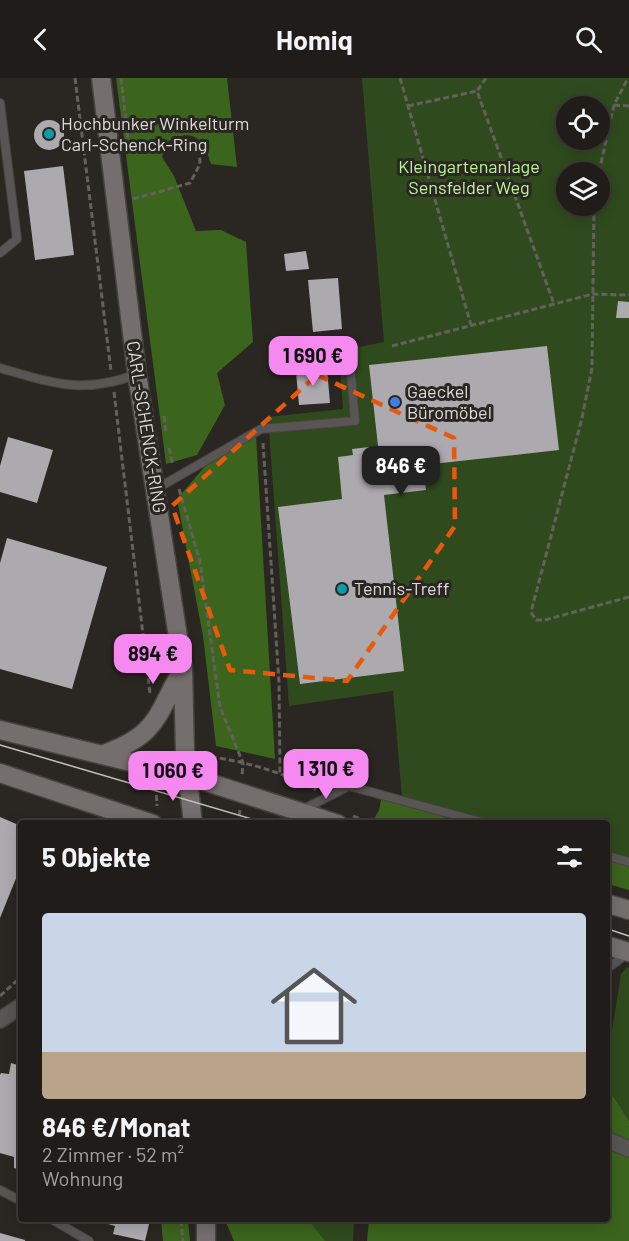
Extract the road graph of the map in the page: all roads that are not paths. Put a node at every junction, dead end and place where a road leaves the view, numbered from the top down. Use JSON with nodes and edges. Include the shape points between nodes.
{"nodes":[{"id":1,"x":101,"y":78,"type":"edge"},
{"id":2,"x":0,"y":103,"type":"edge"},
{"id":3,"x":1,"y":119,"type":"edge"},
{"id":4,"x":0,"y":254,"type":"edge"},
{"id":5,"x":0,"y":368,"type":"edge"},
{"id":6,"x":137,"y":374,"type":"junction"},
{"id":7,"x":351,"y":374,"type":"dead end"},
{"id":8,"x":156,"y":489,"type":"junction"},
{"id":9,"x":183,"y":669,"type":"junction"},
{"id":10,"x":0,"y":730,"type":"edge"},
{"id":11,"x":104,"y":754,"type":"junction"},
{"id":12,"x":0,"y":773,"type":"edge"},
{"id":13,"x":188,"y":776,"type":"junction"},
{"id":14,"x":302,"y":810,"type":"junction"},
{"id":15,"x":155,"y":819,"type":"edge"},
{"id":16,"x":194,"y":820,"type":"edge"},
{"id":17,"x":328,"y":820,"type":"edge"},
{"id":18,"x":474,"y":820,"type":"edge"},
{"id":19,"x":610,"y":857,"type":"edge"},
{"id":20,"x":629,"y":862,"type":"edge"},
{"id":21,"x":610,"y":905,"type":"edge"},
{"id":22,"x":629,"y":910,"type":"edge"},
{"id":23,"x":610,"y":947,"type":"edge"},
{"id":24,"x":629,"y":952,"type":"edge"},
{"id":25,"x":610,"y":966,"type":"edge"},
{"id":26,"x":18,"y":1008,"type":"edge"},
{"id":27,"x":0,"y":1020,"type":"edge"},
{"id":28,"x":610,"y":1141,"type":"edge"},
{"id":29,"x":629,"y":1149,"type":"edge"},
{"id":30,"x":0,"y":1190,"type":"edge"},
{"id":31,"x":18,"y":1199,"type":"edge"},
{"id":32,"x":56,"y":1222,"type":"edge"},
{"id":33,"x":206,"y":1222,"type":"edge"},
{"id":34,"x":89,"y":1241,"type":"edge"},
{"id":35,"x":206,"y":1241,"type":"edge"}],
"edges":[{"from":1,"to":6,"type":"main road","name":"CARL-SCHENCK-RING","via":[[125,202]]},
{"from":2,"to":3,"type":"lane"},
{"from":3,"to":4,"type":"lane","via":[[17,239]]},
{"from":5,"to":6,"type":"lane","via":[[63,386],[81,387],[113,383]]},
{"from":6,"to":8,"type":"main road","name":"CARL-SCHENCK-RING"},
{"from":7,"to":8,"type":"lane","via":[[355,422],[261,429]]},
{"from":8,"to":9,"type":"main road","name":"CARL-SCHENCK-RING"},
{"from":9,"to":11,"type":"main road","via":[[153,726],[128,746]]},
{"from":9,"to":13,"type":"main road","name":"CARL-SCHENCK-RING"},
{"from":10,"to":11,"type":"main road"},
{"from":11,"to":13,"type":"main road"},
{"from":12,"to":15,"type":"main road"},
{"from":13,"to":14,"type":"main road"},
{"from":13,"to":16,"type":"main road","name":"CARL-SCHENCK-RING"},
{"from":14,"to":17,"type":"main road"},
{"from":14,"to":18,"type":"lane","via":[[349,786]]},
{"from":19,"to":20,"type":"lane"},
{"from":21,"to":22,"type":"main road"},
{"from":23,"to":24,"type":"main road"},
{"from":24,"to":25,"type":"lane"},
{"from":26,"to":27,"type":"street"},
{"from":28,"to":29,"type":"street"},
{"from":30,"to":31,"type":"lane"},
{"from":32,"to":34,"type":"lane"},
{"from":33,"to":35,"type":"main road"}]}
